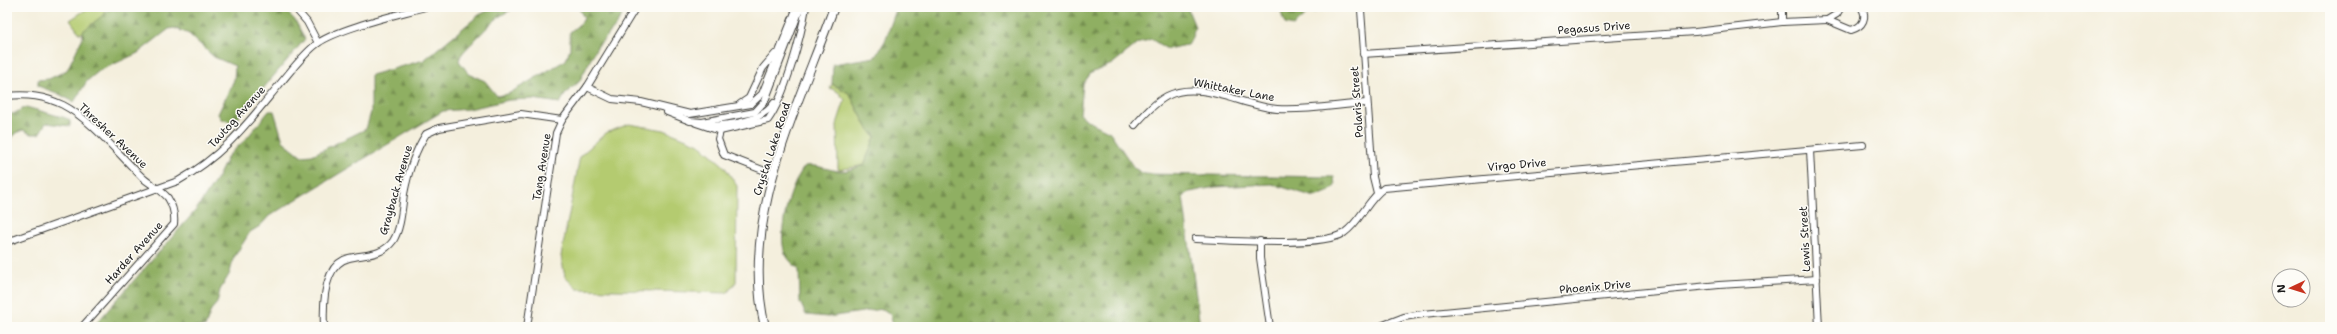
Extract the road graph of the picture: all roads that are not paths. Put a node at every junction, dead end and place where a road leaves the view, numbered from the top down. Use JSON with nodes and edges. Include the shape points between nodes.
{"nodes":[{"id":1,"x":294,"y":7,"type":"edge"},
{"id":2,"x":425,"y":7,"type":"edge"},
{"id":3,"x":636,"y":7,"type":"edge"},
{"id":4,"x":797,"y":7,"type":"edge"},
{"id":5,"x":801,"y":7,"type":"edge"},
{"id":6,"x":806,"y":7,"type":"edge"},
{"id":7,"x":834,"y":7,"type":"edge"},
{"id":8,"x":1782,"y":7,"type":"edge"},
{"id":9,"x":1841,"y":7,"type":"edge"},
{"id":10,"x":1861,"y":7,"type":"edge"},
{"id":11,"x":1360,"y":10,"type":"dead end"},
{"id":12,"x":1827,"y":20,"type":"junction"},
{"id":13,"x":1782,"y":22,"type":"junction"},
{"id":14,"x":784,"y":36,"type":"junction"},
{"id":15,"x":318,"y":43,"type":"junction"},
{"id":16,"x":1363,"y":54,"type":"junction"},
{"id":17,"x":588,"y":87,"type":"junction"},
{"id":18,"x":781,"y":91,"type":"junction"},
{"id":19,"x":7,"y":96,"type":"edge"},
{"id":20,"x":1366,"y":103,"type":"junction"},
{"id":21,"x":651,"y":104,"type":"junction"},
{"id":22,"x":726,"y":109,"type":"junction"},
{"id":23,"x":562,"y":120,"type":"junction"},
{"id":24,"x":690,"y":121,"type":"junction"},
{"id":25,"x":1135,"y":125,"type":"dead end"},
{"id":26,"x":705,"y":126,"type":"junction"},
{"id":27,"x":720,"y":131,"type":"junction"},
{"id":28,"x":1863,"y":145,"type":"dead end"},
{"id":29,"x":1810,"y":150,"type":"junction"},
{"id":30,"x":773,"y":174,"type":"junction"},
{"id":31,"x":157,"y":189,"type":"junction"},
{"id":32,"x":1377,"y":193,"type":"junction"},
{"id":33,"x":1195,"y":239,"type":"dead end"},
{"id":34,"x":1260,"y":241,"type":"junction"},
{"id":35,"x":7,"y":242,"type":"edge"},
{"id":36,"x":1817,"y":279,"type":"junction"},
{"id":37,"x":82,"y":327,"type":"edge"},
{"id":38,"x":324,"y":327,"type":"edge"},
{"id":39,"x":527,"y":327,"type":"edge"},
{"id":40,"x":765,"y":327,"type":"edge"},
{"id":41,"x":1270,"y":327,"type":"edge"},
{"id":42,"x":1378,"y":327,"type":"edge"},
{"id":43,"x":1819,"y":327,"type":"edge"}],
"edges":[{"from":1,"to":15,"type":"street","via":[[307,22]]},
{"from":2,"to":15,"type":"street","name":"Tautog Avenue","via":[[343,32]]},
{"from":3,"to":17,"type":"street","name":"Tang Avenue"},
{"from":4,"to":14,"type":"street"},
{"from":5,"to":24,"type":"street","via":[[784,56],[761,107],[752,112],[702,122]]},
{"from":6,"to":18,"type":"street","via":[[799,39]]},
{"from":7,"to":30,"type":"street","name":"Crystal Lake Road"},
{"from":8,"to":13,"type":"street"},
{"from":9,"to":12,"type":"street","via":[[1837,14]]},
{"from":10,"to":12,"type":"street","name":"Pegasus Drive","via":[[1865,17],[1856,29],[1847,29],[1839,23]]},
{"from":11,"to":16,"type":"street","name":"Polaris Street"},
{"from":12,"to":13,"type":"street","name":"Pegasus Drive"},
{"from":13,"to":16,"type":"street","name":"Pegasus Drive","via":[[1695,32]]},
{"from":14,"to":22,"type":"street","via":[[771,60],[763,68],[749,98]]},
{"from":14,"to":22,"type":"street","via":[[760,98],[751,104]]},
{"from":15,"to":31,"type":"street","name":"Tautog Avenue","via":[[224,149],[200,168],[178,181]]},
{"from":16,"to":20,"type":"street","name":"Polaris Street"},
{"from":17,"to":21,"type":"street","via":[[612,99]]},
{"from":17,"to":23,"type":"street","name":"Tang Avenue"},
{"from":18,"to":26,"type":"street","via":[[766,114],[758,118]]},
{"from":18,"to":27,"type":"street","via":[[768,120]]},
{"from":19,"to":31,"type":"street","name":"Thresher Avenue","via":[[33,95],[65,106],[78,115]]},
{"from":20,"to":25,"type":"street","name":"Whittaker Lane","via":[[1277,108],[1253,106],[1191,90],[1166,97]]},
{"from":20,"to":32,"type":"street","name":"Polaris Street","via":[[1374,187]]},
{"from":21,"to":22,"type":"street","via":[[690,114]]},
{"from":21,"to":24,"type":"street"},
{"from":23,"to":38,"type":"street","name":"Grayback Avenue","via":[[521,114],[439,128],[426,134],[413,163],[394,240],[383,250],[345,259],[336,267],[330,276],[325,299]]},
{"from":23,"to":39,"type":"street","name":"Tang Avenue","via":[[556,133]]},
{"from":24,"to":26,"type":"street"},
{"from":26,"to":27,"type":"street"},
{"from":27,"to":30,"type":"street","via":[[718,139],[724,156]]},
{"from":28,"to":29,"type":"street","name":"Virgo Drive"},
{"from":29,"to":32,"type":"street","name":"Virgo Drive","via":[[1388,187]]},
{"from":29,"to":36,"type":"street","name":"Lewis Street"},
{"from":30,"to":40,"type":"street","name":"Crystal Lake Road","via":[[763,213],[758,266],[759,293]]},
{"from":31,"to":35,"type":"street","name":"Tautog Avenue"},
{"from":31,"to":37,"type":"street","name":"Harder Avenue","via":[[167,197],[172,207],[175,215],[174,224]]},
{"from":32,"to":34,"type":"street","via":[[1352,227],[1342,234],[1306,240]]},
{"from":33,"to":34,"type":"street"},
{"from":34,"to":41,"type":"street","via":[[1266,310]]},
{"from":36,"to":42,"type":"street","name":"Phoenix Drive","via":[[1719,285],[1423,314],[1404,317]]},
{"from":36,"to":43,"type":"street","name":"Lewis Street"}]}
